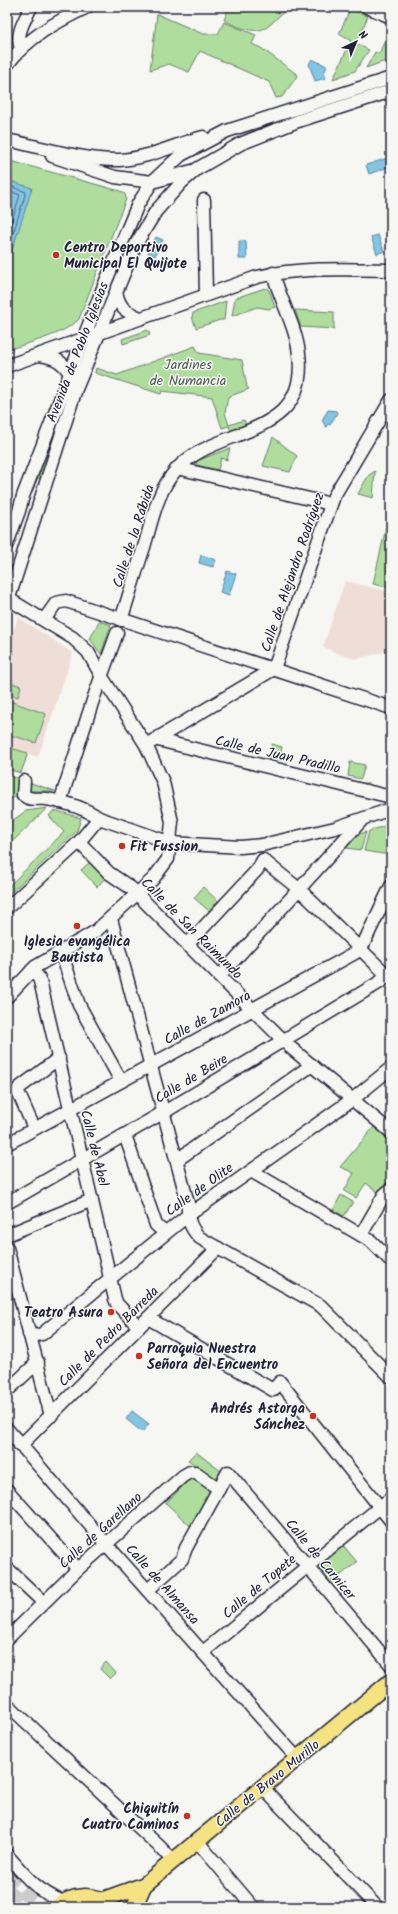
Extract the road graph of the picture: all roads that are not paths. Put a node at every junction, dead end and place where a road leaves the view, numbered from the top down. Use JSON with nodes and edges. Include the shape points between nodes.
{"nodes":[{"id":1,"x":31,"y":7,"type":"edge"},
{"id":2,"x":87,"y":7,"type":"edge"},
{"id":3,"x":367,"y":7,"type":"edge"},
{"id":4,"x":391,"y":17,"type":"edge"},
{"id":5,"x":21,"y":48,"type":"junction"},
{"id":6,"x":7,"y":65,"type":"edge"},
{"id":7,"x":391,"y":78,"type":"edge"},
{"id":8,"x":391,"y":91,"type":"edge"},
{"id":9,"x":227,"y":131,"type":"junction"},
{"id":10,"x":7,"y":141,"type":"edge"},
{"id":11,"x":197,"y":170,"type":"junction"},
{"id":12,"x":152,"y":182,"type":"junction"},
{"id":13,"x":204,"y":200,"type":"dead end"},
{"id":14,"x":391,"y":270,"type":"edge"},
{"id":15,"x":273,"y":273,"type":"junction"},
{"id":16,"x":116,"y":292,"type":"junction"},
{"id":17,"x":206,"y":294,"type":"junction"},
{"id":18,"x":140,"y":318,"type":"junction"},
{"id":19,"x":100,"y":333,"type":"junction"},
{"id":20,"x":83,"y":339,"type":"junction"},
{"id":21,"x":37,"y":354,"type":"junction"},
{"id":22,"x":7,"y":366,"type":"edge"},
{"id":23,"x":70,"y":373,"type":"junction"},
{"id":24,"x":391,"y":400,"type":"edge"},
{"id":25,"x":177,"y":468,"type":"junction"},
{"id":26,"x":331,"y":504,"type":"junction"},
{"id":27,"x":8,"y":540,"type":"edge"},
{"id":28,"x":8,"y":600,"type":"edge"},
{"id":29,"x":44,"y":620,"type":"junction"},
{"id":30,"x":121,"y":620,"type":"junction"},
{"id":31,"x":117,"y":633,"type":"dead end"},
{"id":32,"x":272,"y":670,"type":"junction"},
{"id":33,"x":102,"y":677,"type":"junction"},
{"id":34,"x":391,"y":708,"type":"edge"},
{"id":35,"x":158,"y":740,"type":"junction"},
{"id":36,"x":146,"y":746,"type":"junction"},
{"id":37,"x":24,"y":781,"type":"dead end"},
{"id":38,"x":391,"y":797,"type":"edge"},
{"id":39,"x":60,"y":802,"type":"junction"},
{"id":40,"x":391,"y":809,"type":"edge"},
{"id":41,"x":99,"y":818,"type":"junction"},
{"id":42,"x":361,"y":820,"type":"junction"},
{"id":43,"x":79,"y":842,"type":"junction"},
{"id":44,"x":171,"y":843,"type":"junction"},
{"id":45,"x":262,"y":845,"type":"junction"},
{"id":46,"x":263,"y":860,"type":"junction"},
{"id":47,"x":391,"y":886,"type":"edge"},
{"id":48,"x":300,"y":890,"type":"junction"},
{"id":49,"x":137,"y":894,"type":"junction"},
{"id":50,"x":387,"y":899,"type":"edge"},
{"id":51,"x":7,"y":908,"type":"edge"},
{"id":52,"x":111,"y":919,"type":"junction"},
{"id":53,"x":187,"y":945,"type":"junction"},
{"id":54,"x":360,"y":950,"type":"junction"},
{"id":55,"x":59,"y":952,"type":"junction"},
{"id":56,"x":32,"y":970,"type":"junction"},
{"id":57,"x":390,"y":976,"type":"edge"},
{"id":58,"x":219,"y":977,"type":"junction"},
{"id":59,"x":7,"y":997,"type":"edge"},
{"id":60,"x":252,"y":1009,"type":"junction"},
{"id":61,"x":284,"y":1040,"type":"junction"},
{"id":62,"x":59,"y":1058,"type":"junction"},
{"id":63,"x":151,"y":1065,"type":"junction"},
{"id":64,"x":312,"y":1065,"type":"junction"},
{"id":65,"x":391,"y":1068,"type":"edge"},
{"id":66,"x":121,"y":1081,"type":"junction"},
{"id":67,"x":353,"y":1099,"type":"junction"},
{"id":68,"x":70,"y":1109,"type":"junction"},
{"id":69,"x":164,"y":1112,"type":"junction"},
{"id":70,"x":34,"y":1128,"type":"junction"},
{"id":71,"x":391,"y":1132,"type":"edge"},
{"id":72,"x":125,"y":1135,"type":"junction"},
{"id":73,"x":7,"y":1144,"type":"edge"},
{"id":74,"x":82,"y":1159,"type":"junction"},
{"id":75,"x":177,"y":1160,"type":"junction"},
{"id":76,"x":251,"y":1171,"type":"junction"},
{"id":77,"x":391,"y":1189,"type":"edge"},
{"id":78,"x":92,"y":1200,"type":"junction"},
{"id":79,"x":7,"y":1203,"type":"edge"},
{"id":80,"x":187,"y":1216,"type":"junction"},
{"id":81,"x":165,"y":1233,"type":"junction"},
{"id":82,"x":7,"y":1235,"type":"edge"},
{"id":83,"x":361,"y":1235,"type":"junction"},
{"id":84,"x":7,"y":1248,"type":"edge"},
{"id":85,"x":218,"y":1248,"type":"junction"},
{"id":86,"x":391,"y":1261,"type":"edge"},
{"id":87,"x":110,"y":1278,"type":"junction"},
{"id":88,"x":143,"y":1322,"type":"junction"},
{"id":89,"x":29,"y":1334,"type":"junction"},
{"id":90,"x":38,"y":1362,"type":"junction"},
{"id":91,"x":391,"y":1376,"type":"edge"},
{"id":92,"x":7,"y":1391,"type":"edge"},
{"id":93,"x":51,"y":1416,"type":"junction"},
{"id":94,"x":7,"y":1429,"type":"edge"},
{"id":95,"x":20,"y":1446,"type":"junction"},
{"id":96,"x":219,"y":1489,"type":"junction"},
{"id":97,"x":7,"y":1490,"type":"edge"},
{"id":98,"x":391,"y":1498,"type":"edge"},
{"id":99,"x":380,"y":1507,"type":"junction"},
{"id":100,"x":391,"y":1521,"type":"edge"},
{"id":101,"x":107,"y":1545,"type":"junction"},
{"id":102,"x":307,"y":1566,"type":"junction"},
{"id":103,"x":7,"y":1568,"type":"edge"},
{"id":104,"x":78,"y":1569,"type":"junction"},
{"id":105,"x":148,"y":1590,"type":"junction"},
{"id":106,"x":43,"y":1602,"type":"junction"},
{"id":107,"x":7,"y":1639,"type":"edge"},
{"id":108,"x":203,"y":1652,"type":"junction"},
{"id":109,"x":391,"y":1665,"type":"edge"},
{"id":110,"x":391,"y":1681,"type":"edge"},
{"id":111,"x":7,"y":1704,"type":"edge"},
{"id":112,"x":297,"y":1758,"type":"junction"},
{"id":113,"x":262,"y":1787,"type":"junction"},
{"id":114,"x":197,"y":1840,"type":"junction"},
{"id":115,"x":7,"y":1855,"type":"edge"},
{"id":116,"x":173,"y":1861,"type":"junction"},
{"id":117,"x":144,"y":1885,"type":"junction"},
{"id":118,"x":107,"y":1903,"type":"edge"},
{"id":119,"x":60,"y":1905,"type":"edge"},
{"id":120,"x":134,"y":1907,"type":"edge"},
{"id":121,"x":253,"y":1907,"type":"edge"},
{"id":122,"x":377,"y":1907,"type":"edge"}],
"edges":[{"from":1,"to":5,"type":"street","via":[[19,33],[18,41]]},
{"from":2,"to":5,"type":"street","via":[[38,33]]},
{"from":3,"to":4,"type":"street"},
{"from":5,"to":6,"type":"street"},
{"from":7,"to":9,"type":"street","name":"Avenida de Pablo Iglesias"},
{"from":8,"to":11,"type":"street","name":"Avenida de Pablo Iglesias","via":[[298,121],[240,144]]},
{"from":9,"to":10,"type":"street","via":[[119,160],[95,158]]},
{"from":9,"to":12,"type":"street","name":"Avenida de Pablo Iglesias","via":[[181,155]]},
{"from":10,"to":12,"type":"street","via":[[115,176]]},
{"from":11,"to":12,"type":"street"},
{"from":11,"to":16,"type":"street","name":"Avenida de Pablo Iglesias","via":[[171,193],[147,224]]},
{"from":12,"to":20,"type":"street","name":"Avenida de Pablo Iglesias","via":[[138,204]]},
{"from":13,"to":17,"type":"street"},
{"from":14,"to":15,"type":"street","via":[[308,269]]},
{"from":15,"to":17,"type":"street"},
{"from":15,"to":25,"type":"street","name":"Calle de la Rábida","via":[[299,354],[300,373],[294,393],[282,410],[266,424],[198,452]]},
{"from":16,"to":18,"type":"street","via":[[120,306]]},
{"from":16,"to":19,"type":"street","name":"Avenida de Pablo Iglesias"},
{"from":17,"to":18,"type":"street"},
{"from":18,"to":19,"type":"street"},
{"from":19,"to":20,"type":"street"},
{"from":19,"to":28,"type":"street","name":"Avenida de Pablo Iglesias","via":[[76,389]]},
{"from":20,"to":21,"type":"street"},
{"from":20,"to":23,"type":"street","name":"Avenida de Pablo Iglesias"},
{"from":21,"to":22,"type":"street"},
{"from":21,"to":23,"type":"street","via":[[60,361]]},
{"from":23,"to":27,"type":"street","name":"Avenida de Pablo Iglesias"},
{"from":24,"to":26,"type":"street","name":"Calle de Alejandro Rodríguez"},
{"from":25,"to":26,"type":"street"},
{"from":25,"to":30,"type":"street","name":"Calle de la Rábida","via":[[166,482],[157,502]]},
{"from":26,"to":32,"type":"street","name":"Calle de Alejandro Rodríguez"},
{"from":28,"to":29,"type":"street"},
{"from":29,"to":30,"type":"street","via":[[56,603],[66,601]]},
{"from":29,"to":33,"type":"street","via":[[84,646]]},
{"from":30,"to":32,"type":"street"},
{"from":31,"to":33,"type":"street"},
{"from":32,"to":34,"type":"street"},
{"from":32,"to":35,"type":"street","name":"Calle de Alejandro Rodríguez","via":[[184,721]]},
{"from":33,"to":36,"type":"street"},
{"from":33,"to":39,"type":"street"},
{"from":35,"to":36,"type":"street","name":"Calle de Alejandro Rodríguez"},
{"from":35,"to":38,"type":"street","name":"Calle de Juan Pradillo"},
{"from":36,"to":44,"type":"street","via":[[167,797],[172,822]]},
{"from":37,"to":39,"type":"street","via":[[23,795],[33,799]]},
{"from":39,"to":41,"type":"street"},
{"from":40,"to":42,"type":"street"},
{"from":41,"to":43,"type":"street"},
{"from":41,"to":44,"type":"street"},
{"from":42,"to":45,"type":"street"},
{"from":42,"to":48,"type":"street"},
{"from":43,"to":49,"type":"street","name":"Calle de San Raimundo","via":[[109,873]]},
{"from":43,"to":51,"type":"street"},
{"from":44,"to":45,"type":"street","via":[[226,847]]},
{"from":44,"to":49,"type":"street","via":[[166,865]]},
{"from":45,"to":46,"type":"street"},
{"from":46,"to":48,"type":"street"},
{"from":46,"to":53,"type":"street","via":[[257,870]]},
{"from":47,"to":50,"type":"street"},
{"from":48,"to":54,"type":"street"},
{"from":48,"to":58,"type":"street"},
{"from":49,"to":52,"type":"street"},
{"from":49,"to":53,"type":"street","name":"Calle de San Raimundo"},
{"from":50,"to":54,"type":"street"},
{"from":52,"to":55,"type":"street","via":[[86,938]]},
{"from":52,"to":63,"type":"street"},
{"from":53,"to":58,"type":"street","name":"Calle de San Raimundo"},
{"from":54,"to":57,"type":"street"},
{"from":54,"to":60,"type":"street","name":"Calle de Zamora"},
{"from":55,"to":56,"type":"street"},
{"from":55,"to":66,"type":"street","via":[[79,1004]]},
{"from":56,"to":59,"type":"street"},
{"from":56,"to":62,"type":"street","name":"Calle de Abel","via":[[39,978]]},
{"from":57,"to":61,"type":"street","name":"Calle de Beire"},
{"from":58,"to":60,"type":"street","name":"Calle de San Raimundo"},
{"from":60,"to":61,"type":"street","name":"Calle de San Raimundo"},
{"from":60,"to":63,"type":"street","name":"Calle de Zamora"},
{"from":61,"to":64,"type":"street","name":"Calle de San Raimundo"},
{"from":61,"to":69,"type":"street","name":"Calle de Beire"},
{"from":62,"to":68,"type":"street","name":"Calle de Abel"},
{"from":62,"to":70,"type":"street","via":[[19,1088],[18,1092]]},
{"from":63,"to":66,"type":"street","name":"Calle de Zamora"},
{"from":63,"to":69,"type":"street"},
{"from":64,"to":67,"type":"street","name":"Calle de San Raimundo"},
{"from":64,"to":75,"type":"street"},
{"from":65,"to":67,"type":"street","name":"Calle de Olite"},
{"from":66,"to":68,"type":"street","name":"Calle de Zamora"},
{"from":67,"to":71,"type":"street","name":"Calle de San Raimundo"},
{"from":67,"to":76,"type":"street","name":"Calle de Olite"},
{"from":68,"to":70,"type":"street","name":"Calle de Zamora"},
{"from":68,"to":74,"type":"street","name":"Calle de Abel"},
{"from":69,"to":72,"type":"street","name":"Calle de Beire"},
{"from":69,"to":75,"type":"street"},
{"from":70,"to":73,"type":"street","name":"Calle de Zamora"},
{"from":72,"to":74,"type":"street","name":"Calle de Beire"},
{"from":72,"to":81,"type":"street","via":[[156,1225]]},
{"from":74,"to":78,"type":"street","name":"Calle de Abel"},
{"from":74,"to":79,"type":"street","name":"Calle de Beire"},
{"from":75,"to":80,"type":"street","via":[[188,1203]]},
{"from":76,"to":80,"type":"street","name":"Calle de Olite"},
{"from":76,"to":83,"type":"street"},
{"from":77,"to":83,"type":"street","via":[[384,1195]]},
{"from":78,"to":82,"type":"street"},
{"from":78,"to":87,"type":"street","name":"Calle de Abel"},
{"from":80,"to":81,"type":"street","name":"Calle de Olite"},
{"from":80,"to":85,"type":"street","via":[[194,1232]]},
{"from":81,"to":87,"type":"street","name":"Calle de Olite"},
{"from":83,"to":86,"type":"street","via":[[371,1241]]},
{"from":84,"to":89,"type":"street"},
{"from":85,"to":88,"type":"street","name":"Calle de Pedro Barreda"},
{"from":85,"to":91,"type":"street","via":[[321,1306]]},
{"from":87,"to":88,"type":"street","name":"Calle de Abel","via":[[117,1304]]},
{"from":87,"to":89,"type":"street","name":"Calle de Olite","via":[[42,1334]]},
{"from":88,"to":93,"type":"street","name":"Calle de Pedro Barreda"},
{"from":88,"to":99,"type":"street","name":"Calle de Abel","via":[[276,1386]]},
{"from":89,"to":90,"type":"street"},
{"from":90,"to":92,"type":"street"},
{"from":90,"to":93,"type":"street"},
{"from":93,"to":95,"type":"street","name":"Calle de Pedro Barreda"},
{"from":94,"to":95,"type":"street","name":"Calle de Almansa"},
{"from":95,"to":101,"type":"street","name":"Calle de Almansa"},
{"from":96,"to":101,"type":"street","name":"Calle de Garellano","via":[[195,1472],[187,1473]]},
{"from":96,"to":102,"type":"street","name":"Calle de Carnicer","via":[[228,1472]]},
{"from":96,"to":105,"type":"street","via":[[182,1559]]},
{"from":97,"to":104,"type":"street"},
{"from":98,"to":99,"type":"street","name":"Calle de Topete"},
{"from":99,"to":100,"type":"street"},
{"from":99,"to":102,"type":"street","name":"Calle de Topete"},
{"from":101,"to":104,"type":"street","name":"Calle de Garellano"},
{"from":101,"to":105,"type":"street","name":"Calle de Almansa"},
{"from":102,"to":108,"type":"street","name":"Calle de Topete"},
{"from":102,"to":109,"type":"street","name":"Calle de Carnicer"},
{"from":103,"to":106,"type":"street"},
{"from":104,"to":106,"type":"street","name":"Calle de Garellano"},
{"from":105,"to":108,"type":"street","name":"Calle de Almansa"},
{"from":106,"to":107,"type":"street","name":"Calle de Garellano"},
{"from":108,"to":112,"type":"street","name":"Calle de Almansa"},
{"from":110,"to":112,"type":"main road","name":"Calle de Bravo Murillo"},
{"from":111,"to":116,"type":"street"},
{"from":112,"to":113,"type":"main road","name":"Calle de Bravo Murillo"},
{"from":113,"to":114,"type":"main road","name":"Calle de Bravo Murillo"},
{"from":113,"to":122,"type":"street"},
{"from":114,"to":116,"type":"main road","name":"Calle de Bravo Murillo"},
{"from":114,"to":121,"type":"street"},
{"from":115,"to":119,"type":"street","via":[[37,1888]]},
{"from":116,"to":117,"type":"main road","name":"Calle de Bravo Murillo"},
{"from":117,"to":118,"type":"main road","name":"Calle de Bravo Murillo"},
{"from":117,"to":120,"type":"main road","name":"Calle de Bravo Murillo"},
{"from":118,"to":119,"type":"main road","via":[[83,1896]]}]}
